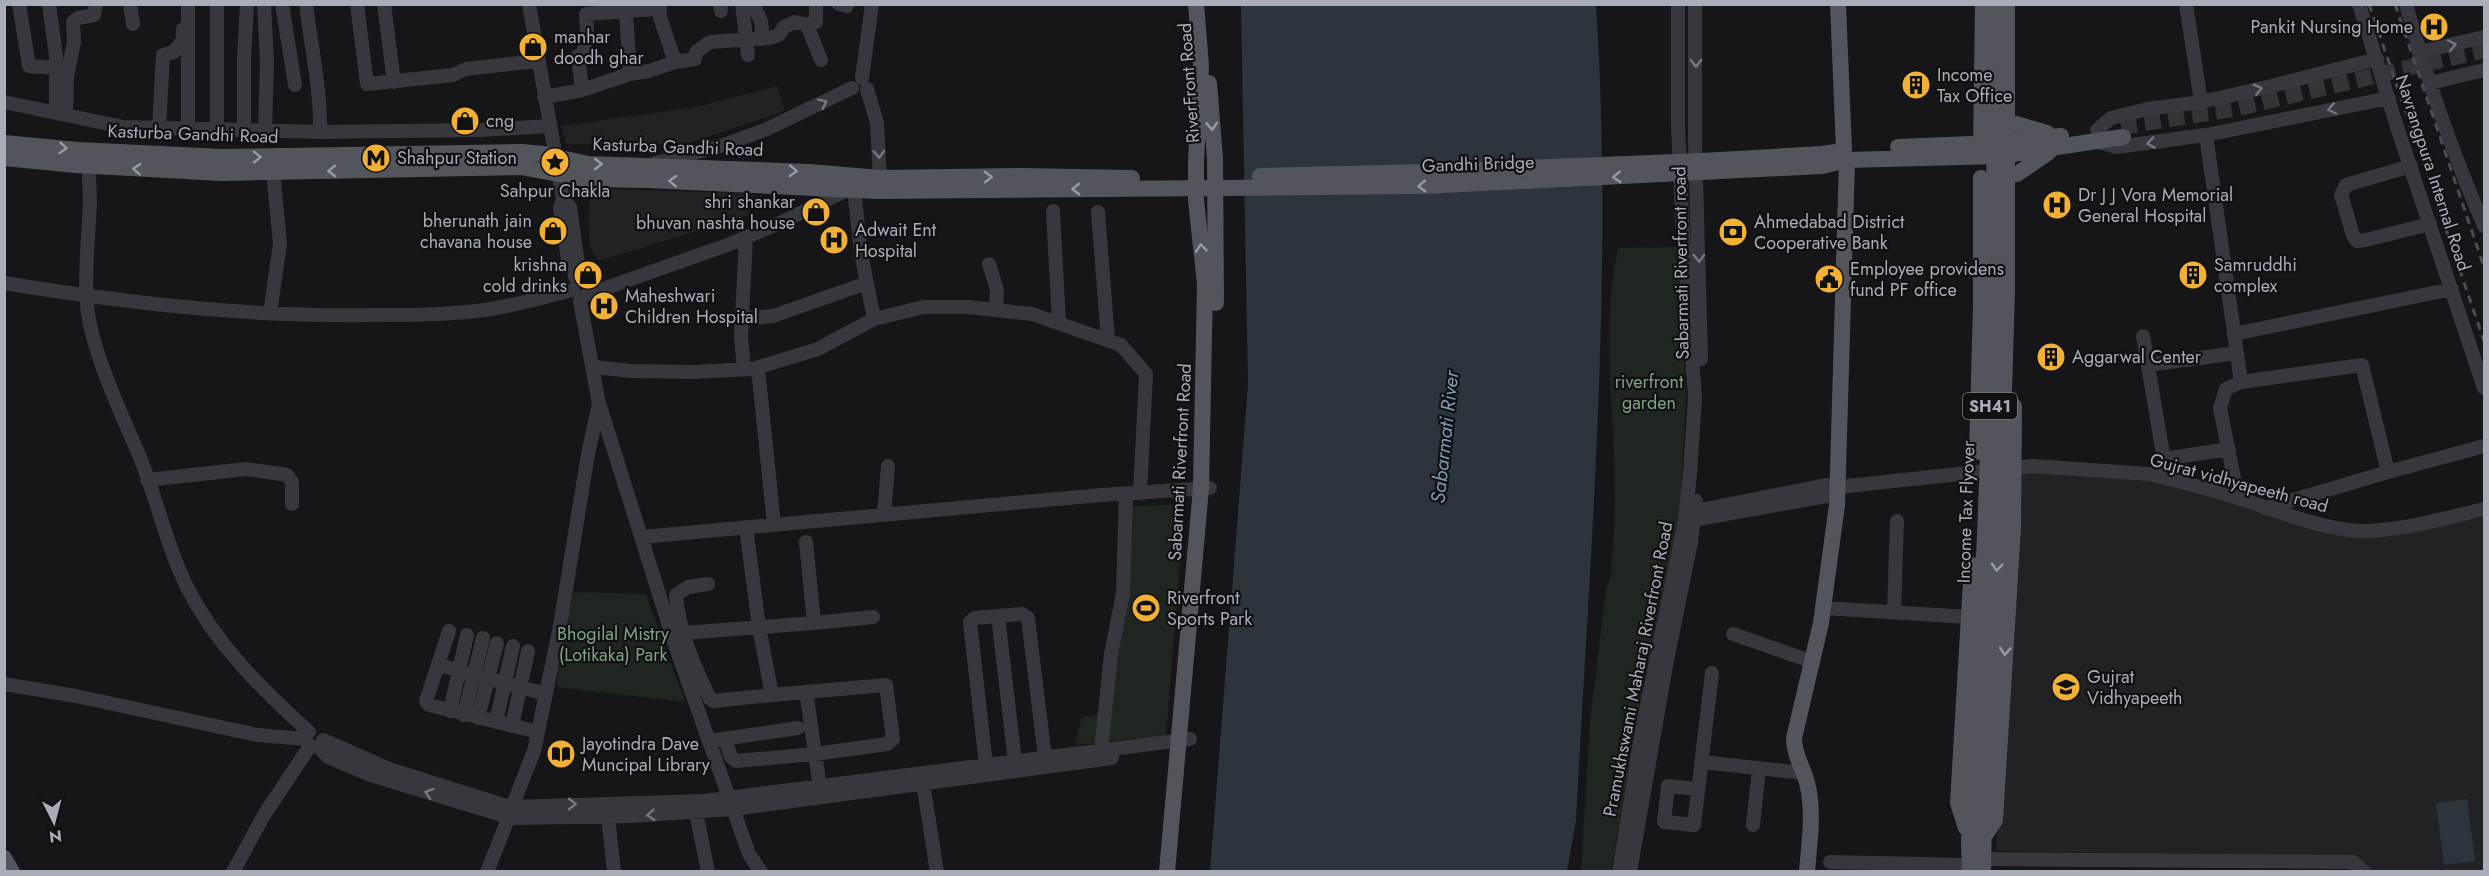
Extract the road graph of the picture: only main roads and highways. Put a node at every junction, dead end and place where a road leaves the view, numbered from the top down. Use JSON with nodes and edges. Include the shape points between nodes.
{"nodes":[{"id":1,"x":1196,"y":4,"type":"edge"},
{"id":2,"x":1203,"y":4,"type":"edge"},
{"id":3,"x":1838,"y":4,"type":"edge"},
{"id":4,"x":1983,"y":4,"type":"edge"},
{"id":5,"x":1995,"y":4,"type":"edge"},
{"id":6,"x":2007,"y":4,"type":"edge"},
{"id":7,"x":2017,"y":4,"type":"edge"},
{"id":8,"x":1981,"y":123,"type":"junction"},
{"id":9,"x":2122,"y":132,"type":"tunnel mouth"},
{"id":10,"x":2016,"y":140,"type":"junction"},
{"id":11,"x":2058,"y":142,"type":"junction"},
{"id":12,"x":4,"y":143,"type":"edge"},
{"id":13,"x":1989,"y":150,"type":"junction"},
{"id":14,"x":1940,"y":151,"type":"junction"},
{"id":15,"x":1846,"y":155,"type":"junction"},
{"id":16,"x":88,"y":158,"type":"junction"},
{"id":17,"x":4,"y":159,"type":"edge"},
{"id":18,"x":1196,"y":161,"type":"joint"},
{"id":19,"x":557,"y":164,"type":"junction"},
{"id":20,"x":2017,"y":174,"type":"junction"},
{"id":21,"x":699,"y":175,"type":"junction"},
{"id":22,"x":1981,"y":177,"type":"junction"},
{"id":23,"x":1134,"y":183,"type":"junction"},
{"id":24,"x":1216,"y":201,"type":"joint"},
{"id":25,"x":1205,"y":488,"type":"junction"},
{"id":26,"x":1184,"y":745,"type":"junction"},
{"id":27,"x":1977,"y":808,"type":"junction"},
{"id":28,"x":1976,"y":840,"type":"junction"},
{"id":29,"x":4,"y":858,"type":"edge"},
{"id":30,"x":1976,"y":867,"type":"edge"},
{"id":31,"x":12,"y":872,"type":"edge"},
{"id":32,"x":1167,"y":872,"type":"edge"},
{"id":33,"x":1178,"y":872,"type":"edge"},
{"id":34,"x":1807,"y":872,"type":"edge"}],
"edges":[{"from":1,"to":18,"type":"main road","name":"RiverFront Road","via":[[1201,66]]},
{"from":2,"to":24,"type":"main road","name":"RiverFront Road","one_way":true},
{"from":3,"to":15,"type":"main road"},
{"from":4,"to":8,"type":"main road"},
{"from":5,"to":27,"type":"main road","name":"Income Tax Flyover","number":"SH41","via":[[1993,316]]},
{"from":6,"to":27,"type":"main road","name":"Income Tax Flyover","one_way":true,"via":[[2007,302],[2000,528]]},
{"from":7,"to":10,"type":"main road"},
{"from":8,"to":13,"type":"main road"},
{"from":8,"to":14,"type":"main road"},
{"from":9,"to":11,"type":"main road","name":"Gandhi Bridge"},
{"from":10,"to":11,"type":"main road","name":"Gandhi Bridge"},
{"from":10,"to":11,"type":"main road"},
{"from":10,"to":13,"type":"main road","name":"Gandhi Bridge"},
{"from":10,"to":20,"type":"main road"},
{"from":11,"to":20,"type":"main road"},
{"from":12,"to":16,"type":"main road","name":"Kasturba Gandhi Road","one_way":true},
{"from":13,"to":14,"type":"main road","name":"Gandhi Bridge"},
{"from":13,"to":22,"type":"main road"},
{"from":14,"to":15,"type":"main road","name":"Gandhi Bridge"},
{"from":14,"to":22,"type":"main road"},
{"from":15,"to":23,"type":"main road","name":"Gandhi Bridge","via":[[1822,160]]},
{"from":15,"to":34,"type":"main road","via":[[1838,487],[1824,608],[1794,738],[1811,812]]},
{"from":16,"to":17,"type":"main road","name":"Kasturba Gandhi Road"},
{"from":19,"to":16,"type":"main road","name":"Kasturba Gandhi Road","one_way":true,"via":[[184,172]]},
{"from":16,"to":19,"type":"main road","name":"Kasturba Gandhi Road","one_way":true,"via":[[522,152]]},
{"from":25,"to":18,"type":"main road","name":"Sabarmati Riverfront Road","one_way":true,"via":[[1205,284]]},
{"from":19,"to":21,"type":"main road","name":"Kasturba Gandhi Road","one_way":true,"via":[[650,165]]},
{"from":21,"to":19,"type":"main road","name":"Kasturba Gandhi Road","one_way":true,"via":[[585,179]]},
{"from":20,"to":28,"type":"main road","one_way":true,"via":[[2013,528],[1995,820]]},
{"from":21,"to":23,"type":"main road","name":"Kasturba Gandhi Road","one_way":true,"via":[[809,172],[880,178],[1021,176]]},
{"from":23,"to":21,"type":"main road","name":"Kasturba Gandhi Road","one_way":true,"via":[[844,190]]},
{"from":22,"to":28,"type":"main road","via":[[1977,471],[1958,803]]},
{"from":24,"to":25,"type":"main road","name":"Sabarmati Riverfront Road","via":[[1217,286]]},
{"from":25,"to":26,"type":"main road","name":"Sabarmati Riverfront Road"},
{"from":26,"to":32,"type":"main road","name":"Sabarmati Riverfront Road"},
{"from":26,"to":33,"type":"main road","name":"Sabarmati Riverfront Road"},
{"from":27,"to":28,"type":"main road","name":"Income Tax Flyover","number":"SH41"},
{"from":28,"to":30,"type":"main road","number":"SH41"},
{"from":29,"to":31,"type":"main road"}]}
